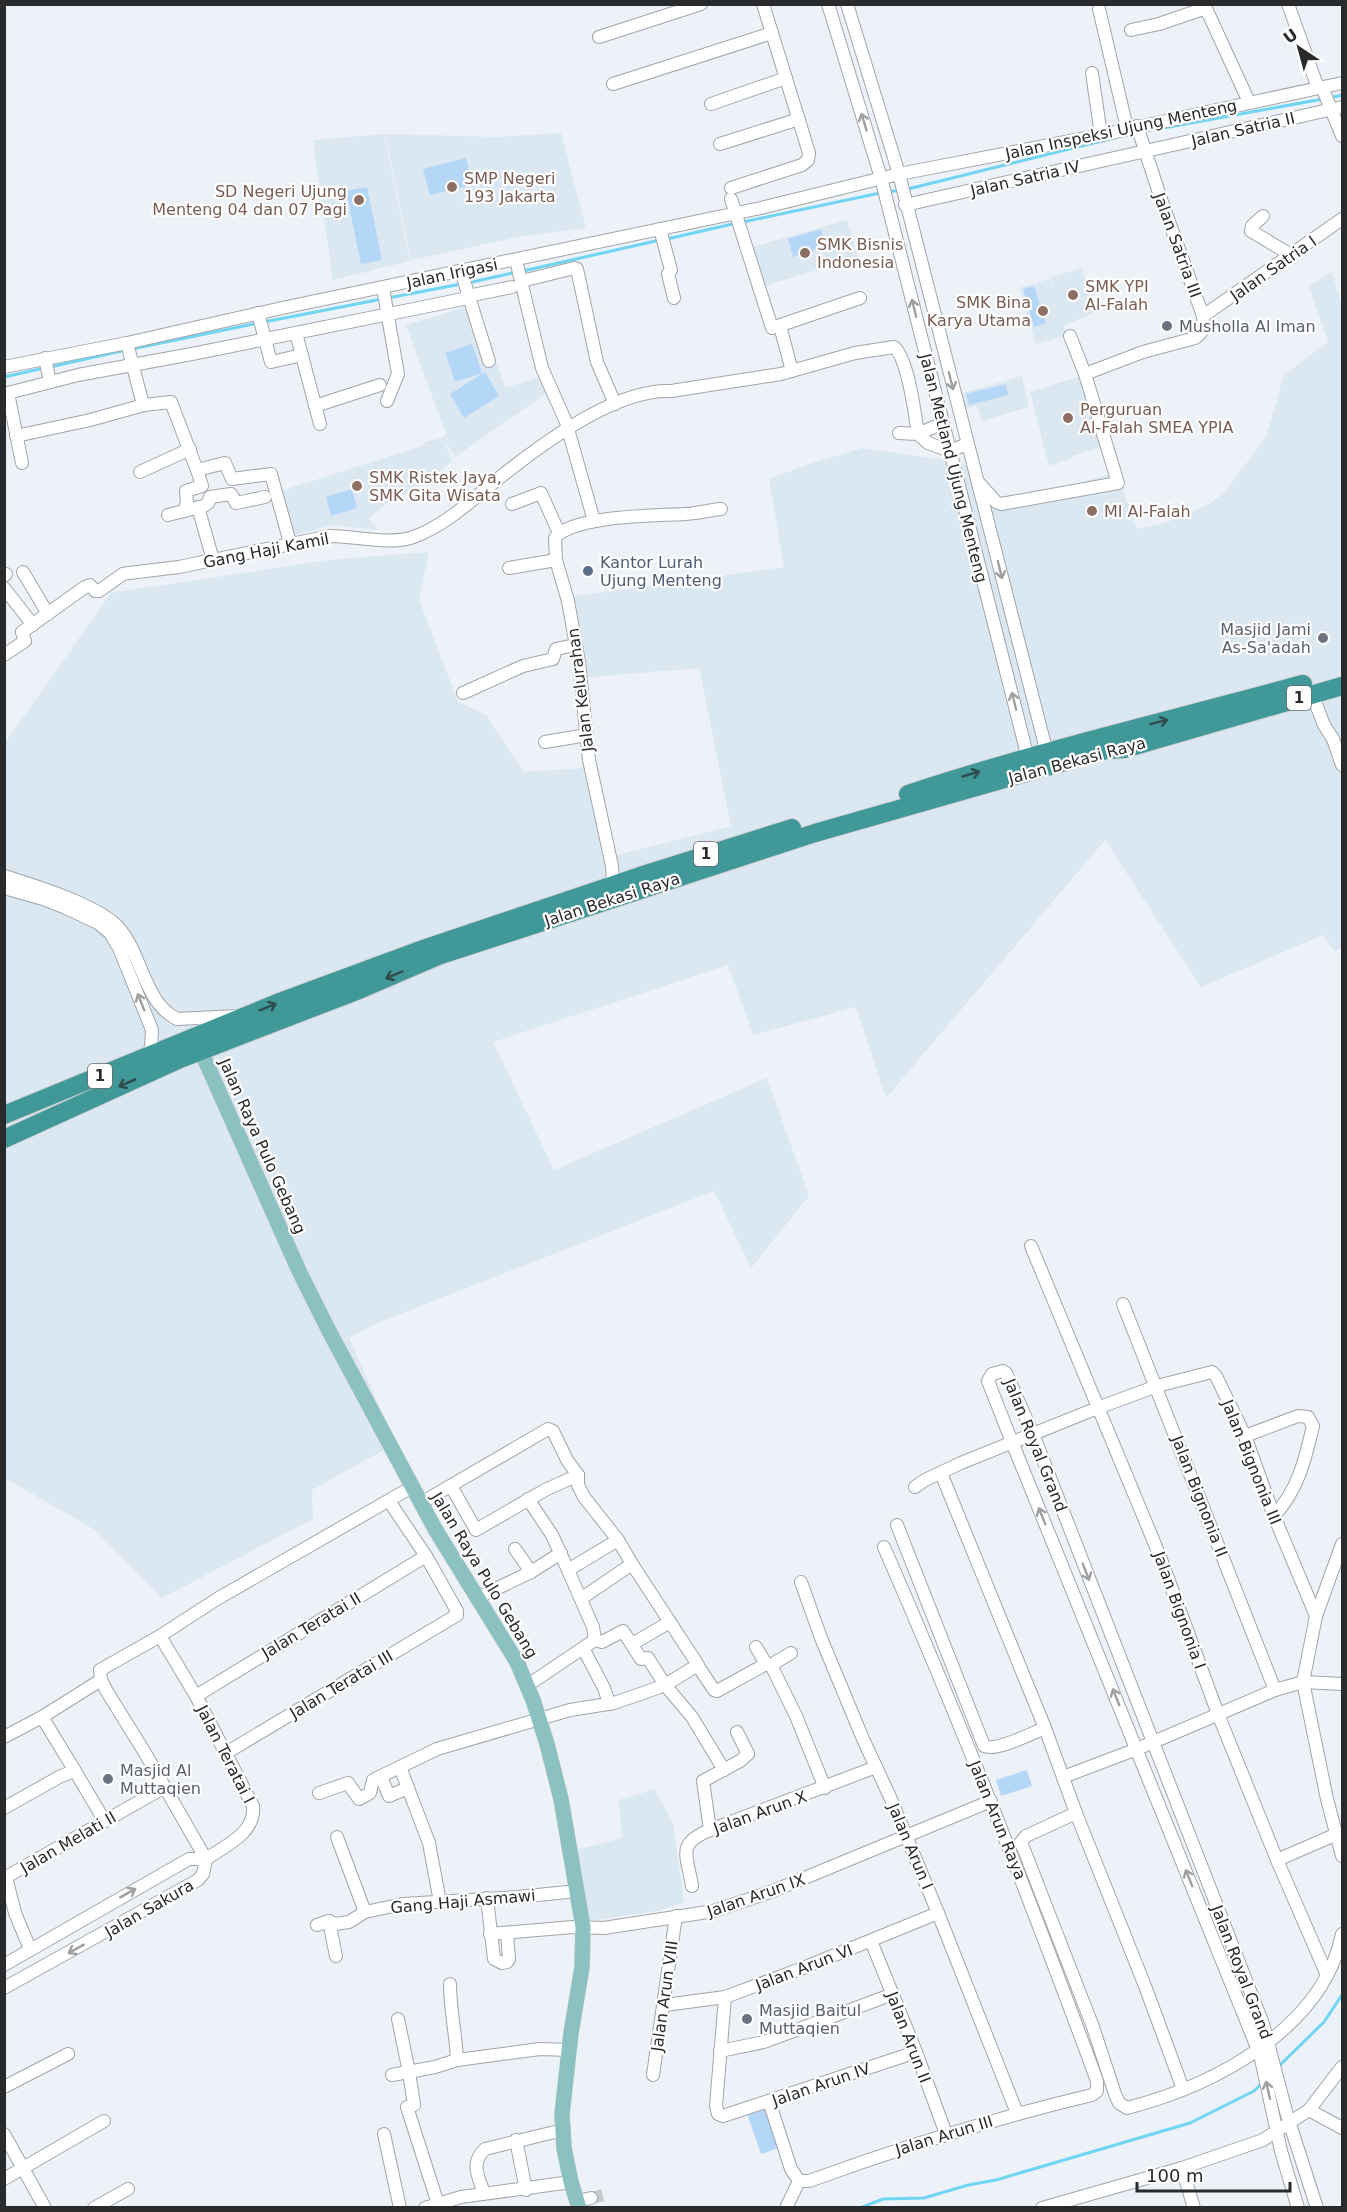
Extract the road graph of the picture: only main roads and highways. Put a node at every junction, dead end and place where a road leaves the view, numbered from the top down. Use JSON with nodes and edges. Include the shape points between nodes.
{"nodes":[{"id":1,"x":1342,"y":674,"type":"edge"},
{"id":2,"x":1342,"y":686,"type":"edge"},
{"id":3,"x":907,"y":800,"type":"junction"},
{"id":4,"x":436,"y":951,"type":"junction"},
{"id":5,"x":198,"y":1044,"type":"junction"},
{"id":6,"x":51,"y":1096,"type":"junction"},
{"id":7,"x":4,"y":1115,"type":"edge"},
{"id":8,"x":4,"y":1122,"type":"edge"},
{"id":9,"x":4,"y":1138,"type":"edge"},
{"id":10,"x":583,"y":2202,"type":"edge"}],
"edges":[{"from":3,"to":1,"type":"highway","name":"Jalan Bekasi Raya","number":"1","one_way":true,"via":[[1102,736]]},
{"from":2,"to":3,"type":"highway","name":"Jalan Bekasi Raya","number":"1","via":[[991,784]]},
{"from":3,"to":4,"type":"highway","name":"Jalan Bekasi Raya","number":"1","via":[[793,840]]},
{"from":3,"to":4,"type":"highway","name":"Jalan Bekasi Raya","number":"1","via":[[768,835],[613,885]]},
{"from":4,"to":5,"type":"highway","name":"Jalan Bekasi Raya","number":"1","one_way":true,"via":[[359,990]]},
{"from":5,"to":4,"type":"highway","name":"Jalan Bekasi Raya","number":"1","one_way":true,"via":[[244,1017]]},
{"from":5,"to":6,"type":"highway","name":"Jalan Bekasi Raya","number":"1","via":[[146,1057]]},
{"from":5,"to":9,"type":"highway","name":"Jalan Bekasi Raya","number":"1","one_way":true},
{"from":5,"to":10,"type":"main road","name":"Jalan Raya Pulo Gebang","via":[[300,1272],[412,1486],[528,1685],[561,1799],[583,1927],[582,1967],[564,2088],[563,2130],[571,2182]]},
{"from":6,"to":7,"type":"highway","name":"Jalan Bekasi Raya","number":"1"},
{"from":6,"to":8,"type":"highway"}]}
